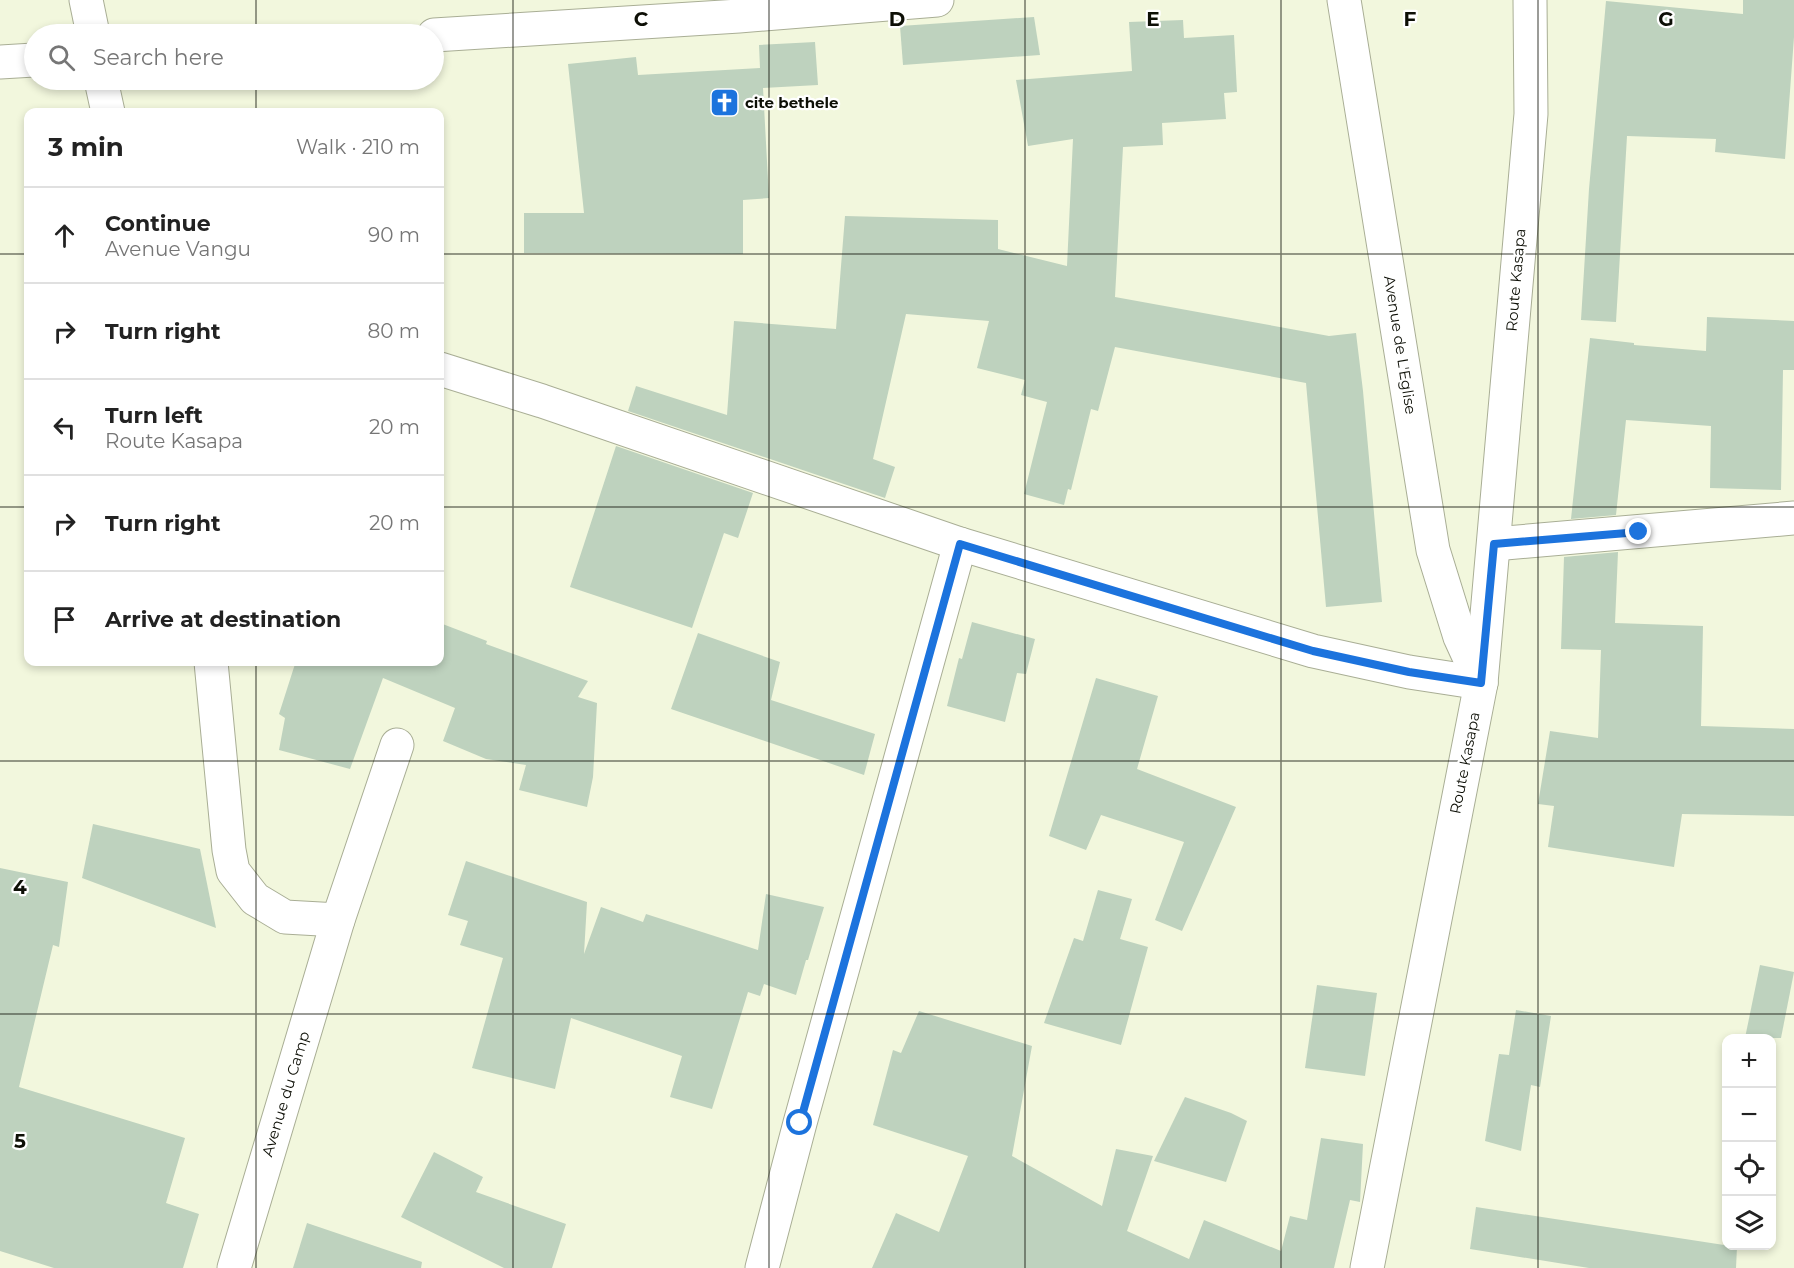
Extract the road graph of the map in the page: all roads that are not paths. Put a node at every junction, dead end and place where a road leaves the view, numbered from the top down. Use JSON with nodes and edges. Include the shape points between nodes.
{"nodes":[{"id":1,"x":86,"y":0,"type":"edge"},
{"id":2,"x":937,"y":0,"type":"edge"},
{"id":3,"x":1344,"y":0,"type":"edge"},
{"id":4,"x":1530,"y":0,"type":"edge"},
{"id":5,"x":737,"y":8,"type":"edge"},
{"id":6,"x":91,"y":24,"type":"edge"},
{"id":7,"x":444,"y":34,"type":"edge"},
{"id":8,"x":24,"y":61,"type":"edge"},
{"id":9,"x":0,"y":62,"type":"edge"},
{"id":10,"x":103,"y":90,"type":"edge"},
{"id":11,"x":107,"y":108,"type":"edge"},
{"id":12,"x":444,"y":370,"type":"edge"},
{"id":13,"x":1794,"y":518,"type":"edge"},
{"id":14,"x":960,"y":544,"type":"junction"},
{"id":15,"x":1494,"y":544,"type":"junction"},
{"id":16,"x":212,"y":666,"type":"edge"},
{"id":17,"x":1481,"y":683,"type":"junction"},
{"id":18,"x":397,"y":745,"type":"dead end"},
{"id":19,"x":338,"y":920,"type":"junction"},
{"id":20,"x":234,"y":1268,"type":"edge"},
{"id":21,"x":762,"y":1268,"type":"edge"},
{"id":22,"x":1366,"y":1268,"type":"edge"}],
"edges":[{"from":1,"to":6,"type":"street"},
{"from":2,"to":5,"type":"street"},
{"from":3,"to":17,"type":"street","name":"Avenue de L'Eglise","via":[[1433,550],[1460,637]]},
{"from":4,"to":15,"type":"street","name":"Route Kasapa","via":[[1531,114]]},
{"from":5,"to":7,"type":"street"},
{"from":8,"to":9,"type":"street"},
{"from":10,"to":11,"type":"street"},
{"from":12,"to":14,"type":"street"},
{"from":13,"to":15,"type":"street"},
{"from":14,"to":17,"type":"street","via":[[1313,651]]},
{"from":14,"to":21,"type":"street"},
{"from":15,"to":17,"type":"street","name":"Route Kasapa"},
{"from":16,"to":19,"type":"street","via":[[233,871],[255,898],[285,917]]},
{"from":17,"to":22,"type":"street","name":"Route Kasapa"},
{"from":18,"to":19,"type":"street","name":"Avenue du Camp"},
{"from":19,"to":20,"type":"street","name":"Avenue du Camp"}]}
